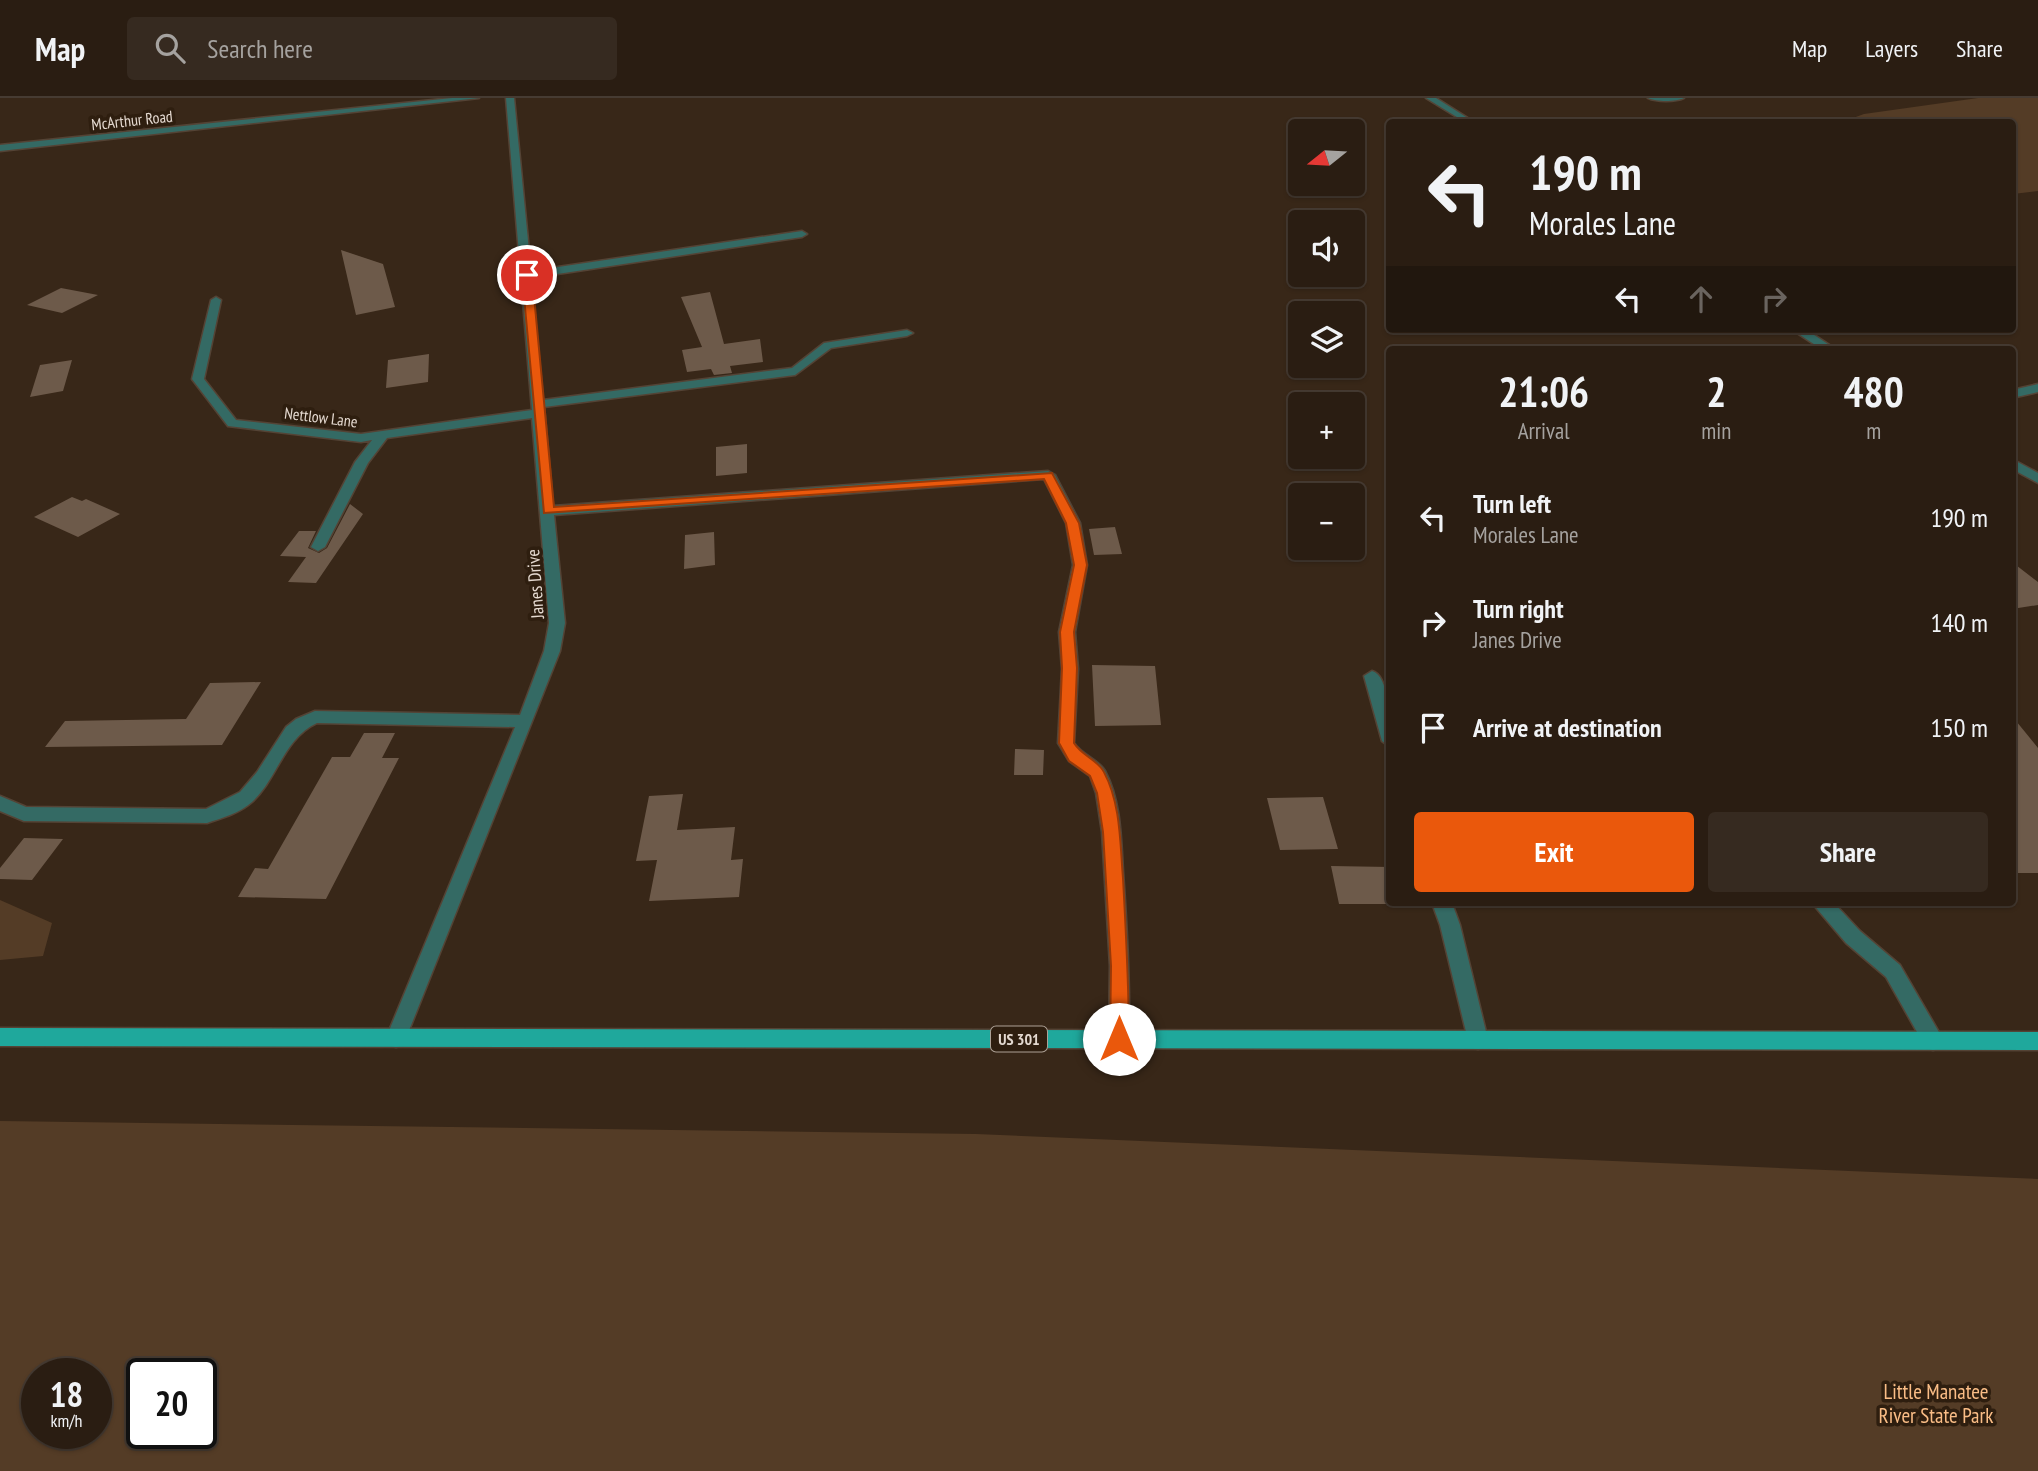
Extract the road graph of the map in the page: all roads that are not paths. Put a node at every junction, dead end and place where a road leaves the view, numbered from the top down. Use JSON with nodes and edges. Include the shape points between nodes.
{"nodes":[{"id":1,"x":475,"y":98,"type":"edge"},
{"id":2,"x":510,"y":98,"type":"edge"},
{"id":3,"x":1430,"y":98,"type":"edge"},
{"id":4,"x":1652,"y":98,"type":"edge"},
{"id":5,"x":1680,"y":98,"type":"edge"},
{"id":6,"x":1465,"y":119,"type":"edge"},
{"id":7,"x":0,"y":148,"type":"edge"},
{"id":8,"x":802,"y":234,"type":"dead end"},
{"id":9,"x":527,"y":275,"type":"junction"},
{"id":10,"x":216,"y":300,"type":"dead end"},
{"id":11,"x":907,"y":333,"type":"dead end"},
{"id":12,"x":1803,"y":333,"type":"edge"},
{"id":13,"x":1825,"y":346,"type":"edge"},
{"id":14,"x":2038,"y":388,"type":"edge"},
{"id":15,"x":2016,"y":393,"type":"edge"},
{"id":16,"x":540,"y":409,"type":"junction"},
{"id":17,"x":382,"y":436,"type":"junction"},
{"id":18,"x":2016,"y":465,"type":"edge"},
{"id":19,"x":2038,"y":479,"type":"edge"},
{"id":20,"x":548,"y":511,"type":"junction"},
{"id":21,"x":318,"y":547,"type":"dead end"},
{"id":22,"x":1372,"y":676,"type":"dead end"},
{"id":23,"x":526,"y":721,"type":"junction"},
{"id":24,"x":1386,"y":727,"type":"edge"},
{"id":25,"x":0,"y":803,"type":"edge"},
{"id":26,"x":1443,"y":906,"type":"edge"},
{"id":27,"x":1825,"y":906,"type":"edge"},
{"id":28,"x":0,"y":1037,"type":"edge"},
{"id":29,"x":396,"y":1038,"type":"junction"},
{"id":30,"x":1119,"y":1039,"type":"junction"},
{"id":31,"x":1478,"y":1040,"type":"junction"},
{"id":32,"x":1933,"y":1041,"type":"junction"},
{"id":33,"x":2038,"y":1041,"type":"edge"}],
"edges":[{"from":1,"to":7,"type":"street","name":"McArthur Road"},
{"from":2,"to":9,"type":"street","name":"Janes Drive"},
{"from":3,"to":6,"type":"street"},
{"from":4,"to":5,"type":"street"},
{"from":8,"to":9,"type":"street"},
{"from":9,"to":16,"type":"street","name":"Janes Drive"},
{"from":10,"to":17,"type":"street","name":"Nettlow Lane","via":[[198,379],[232,423],[361,438]]},
{"from":11,"to":16,"type":"street","name":"Nettlow Lane","via":[[828,345],[795,371]]},
{"from":12,"to":13,"type":"street"},
{"from":14,"to":15,"type":"street"},
{"from":16,"to":17,"type":"street","name":"Nettlow Lane"},
{"from":16,"to":20,"type":"street","name":"Janes Drive"},
{"from":17,"to":21,"type":"street","via":[[362,462]]},
{"from":18,"to":19,"type":"street"},
{"from":20,"to":23,"type":"street","name":"Janes Drive","via":[[557,623],[552,651]]},
{"from":20,"to":30,"type":"street","via":[[1048,475],[1073,523],[1080,565],[1067,632],[1066,743],[1075,757],[1097,772],[1105,793],[1120,966]]},
{"from":22,"to":24,"type":"street"},
{"from":23,"to":25,"type":"street","via":[[315,717],[291,731],[248,796],[232,808],[207,816],[24,814]]},
{"from":23,"to":29,"type":"street","name":"Janes Drive"},
{"from":26,"to":31,"type":"street"},
{"from":27,"to":32,"type":"street","via":[[1893,971]]},
{"from":28,"to":29,"type":"main road","number":"US 301"},
{"from":29,"to":30,"type":"main road","number":"US 301"},
{"from":30,"to":31,"type":"main road","number":"US 301"},
{"from":31,"to":32,"type":"main road","number":"US 301"},
{"from":32,"to":33,"type":"main road","number":"US 301"}]}
